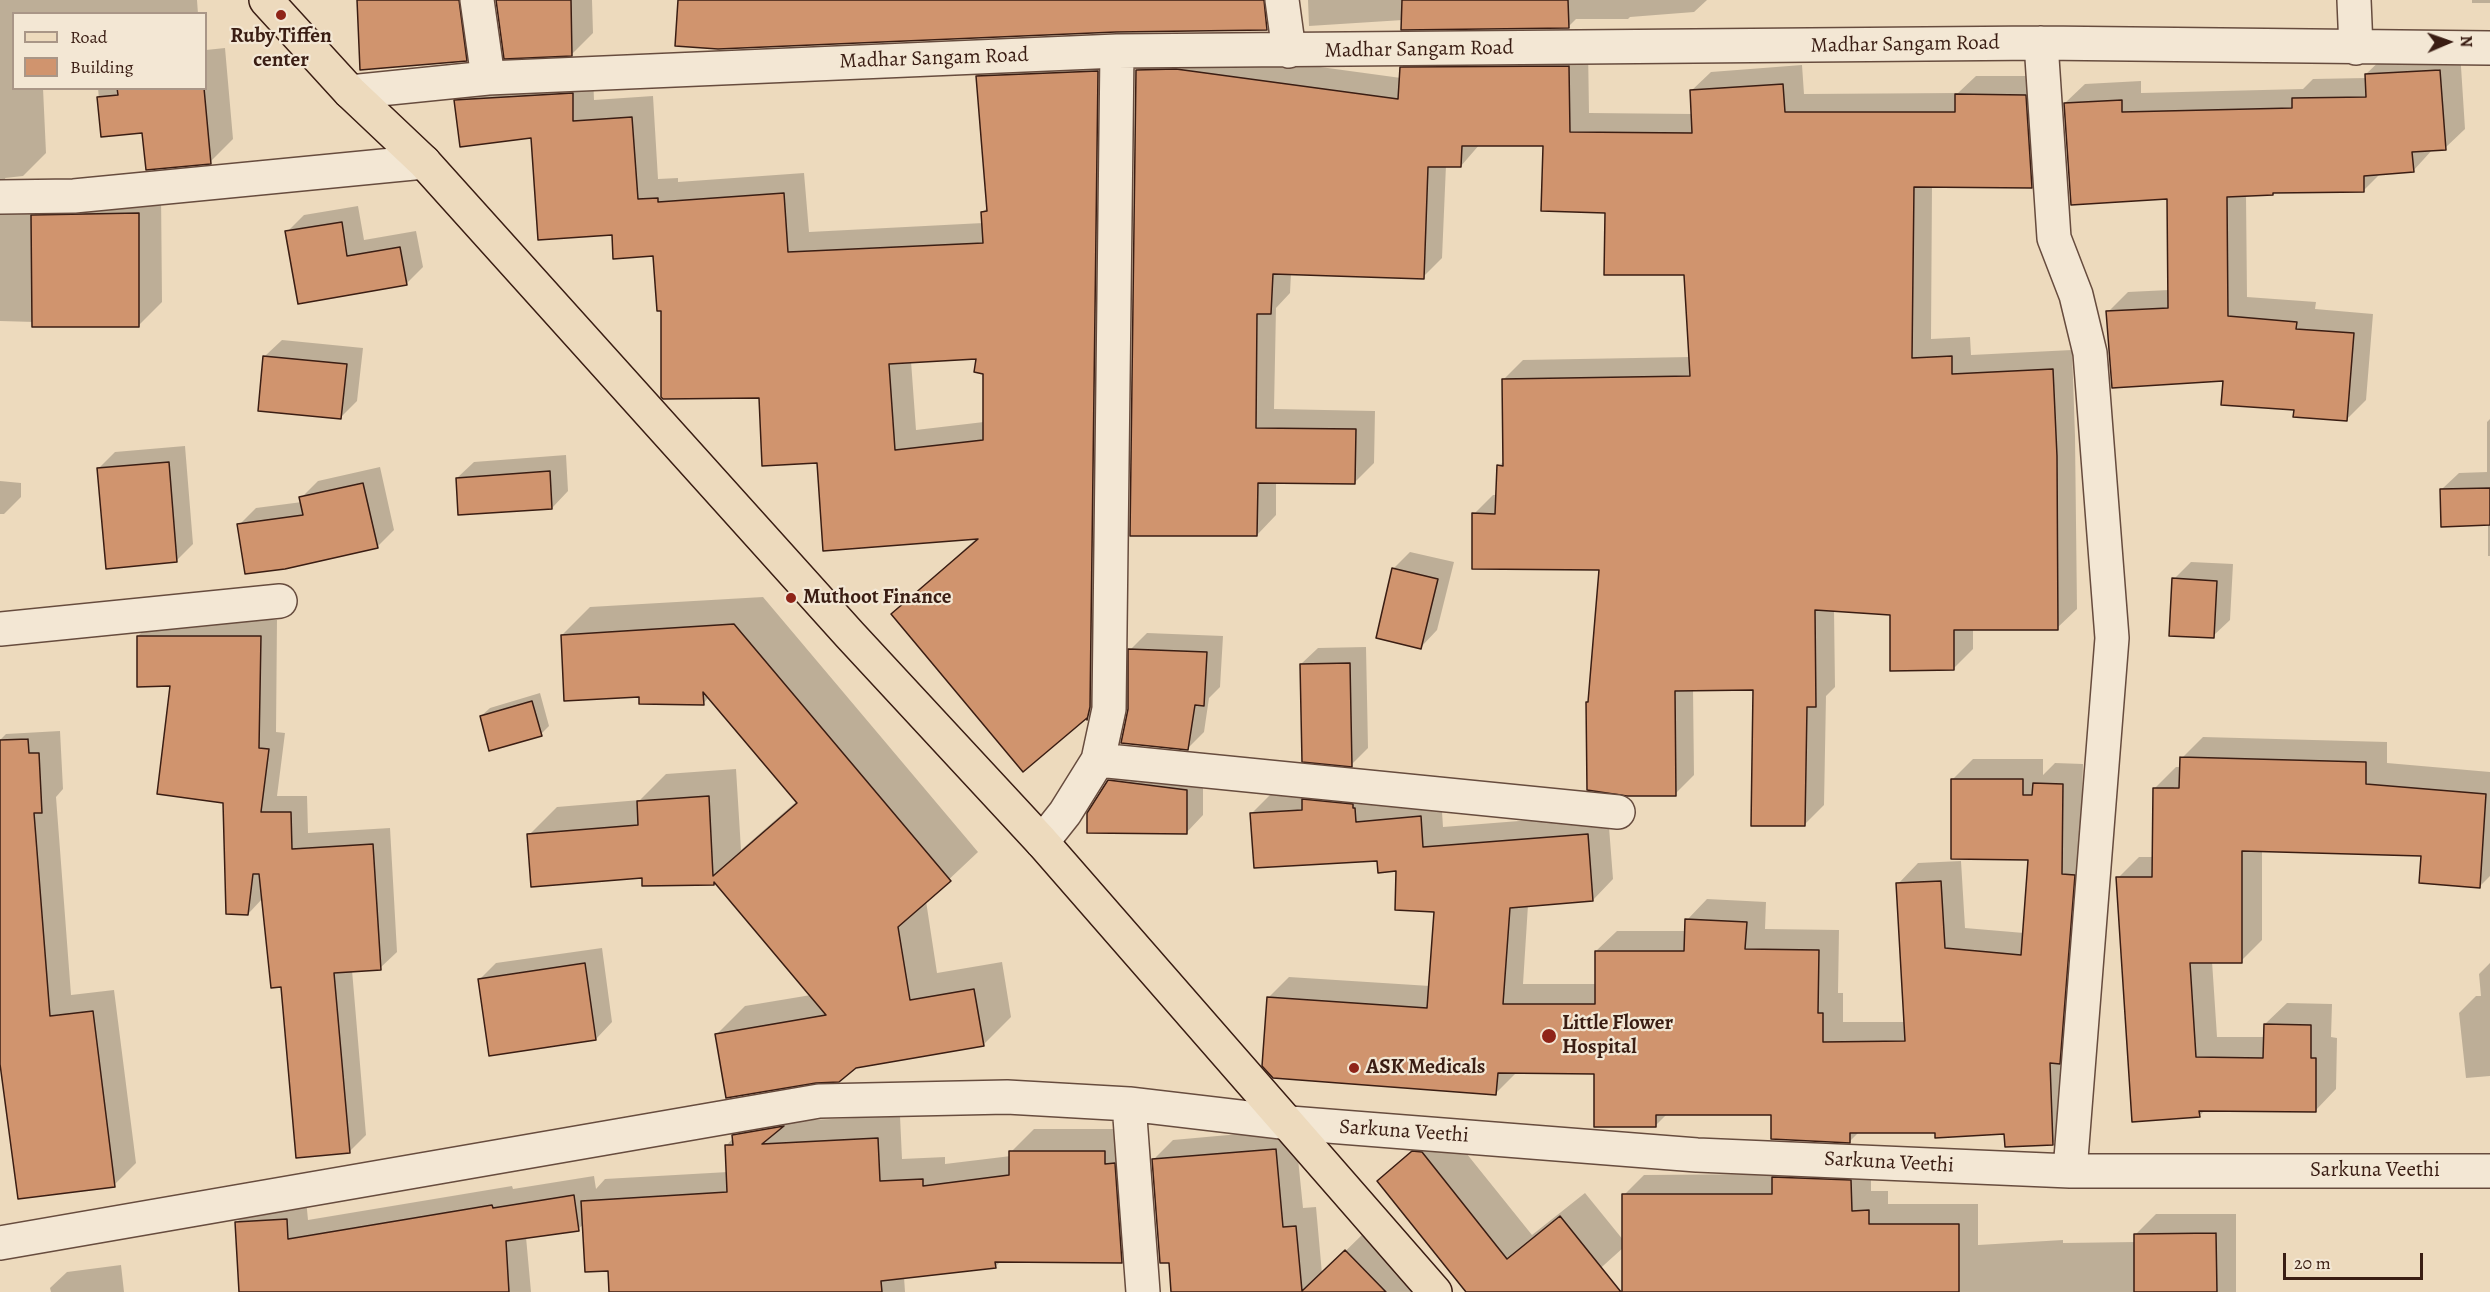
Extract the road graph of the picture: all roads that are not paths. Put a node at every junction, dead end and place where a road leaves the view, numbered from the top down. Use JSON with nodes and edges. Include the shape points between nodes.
{"nodes":[{"id":1,"x":266,"y":0,"type":"edge"},
{"id":2,"x":477,"y":0,"type":"edge"},
{"id":3,"x":1282,"y":0,"type":"edge"},
{"id":4,"x":2354,"y":0,"type":"edge"},
{"id":5,"x":2041,"y":44,"type":"junction"},
{"id":6,"x":2356,"y":48,"type":"junction"},
{"id":7,"x":2490,"y":48,"type":"edge"},
{"id":8,"x":1117,"y":51,"type":"junction"},
{"id":9,"x":1289,"y":51,"type":"junction"},
{"id":10,"x":488,"y":78,"type":"junction"},
{"id":11,"x":350,"y":92,"type":"junction"},
{"id":12,"x":424,"y":162,"type":"junction"},
{"id":13,"x":0,"y":197,"type":"edge"},
{"id":14,"x":280,"y":600,"type":"dead end"},
{"id":15,"x":0,"y":629,"type":"edge"},
{"id":16,"x":1098,"y":760,"type":"junction"},
{"id":17,"x":1618,"y":812,"type":"dead end"},
{"id":18,"x":1042,"y":842,"type":"junction"},
{"id":19,"x":1129,"y":1104,"type":"junction"},
{"id":20,"x":1290,"y":1123,"type":"junction"},
{"id":21,"x":2070,"y":1171,"type":"junction"},
{"id":22,"x":2490,"y":1172,"type":"edge"},
{"id":23,"x":0,"y":1243,"type":"edge"},
{"id":24,"x":1143,"y":1292,"type":"edge"},
{"id":25,"x":1435,"y":1292,"type":"edge"}],
"edges":[{"from":1,"to":11,"type":"main road"},
{"from":2,"to":10,"type":"street"},
{"from":3,"to":9,"type":"street"},
{"from":4,"to":6,"type":"street"},
{"from":5,"to":6,"type":"street","name":"Madhar Sangam Road"},
{"from":5,"to":9,"type":"street","name":"Madhar Sangam Road"},
{"from":5,"to":21,"type":"street","via":[[2054,238],[2076,295],[2090,353],[2112,638]]},
{"from":6,"to":7,"type":"street","name":"Madhar Sangam Road"},
{"from":8,"to":9,"type":"street","name":"Madhar Sangam Road"},
{"from":8,"to":10,"type":"street","name":"Madhar Sangam Road"},
{"from":8,"to":16,"type":"street","via":[[1108,709]]},
{"from":10,"to":11,"type":"street","name":"Madhar Sangam Road"},
{"from":11,"to":12,"type":"main road"},
{"from":12,"to":13,"type":"street","via":[[74,196]]},
{"from":12,"to":18,"type":"main road"},
{"from":14,"to":15,"type":"street"},
{"from":16,"to":17,"type":"street"},
{"from":16,"to":18,"type":"street"},
{"from":18,"to":20,"type":"main road"},
{"from":19,"to":20,"type":"street","name":"Sarkuna Veethi"},
{"from":19,"to":23,"type":"street","name":"Sarkuna Veethi","via":[[1007,1097],[819,1101]]},
{"from":19,"to":24,"type":"street"},
{"from":20,"to":21,"type":"street","name":"Sarkuna Veethi","via":[[1697,1155]]},
{"from":20,"to":25,"type":"main road"},
{"from":21,"to":22,"type":"street","name":"Sarkuna Veethi"}]}
